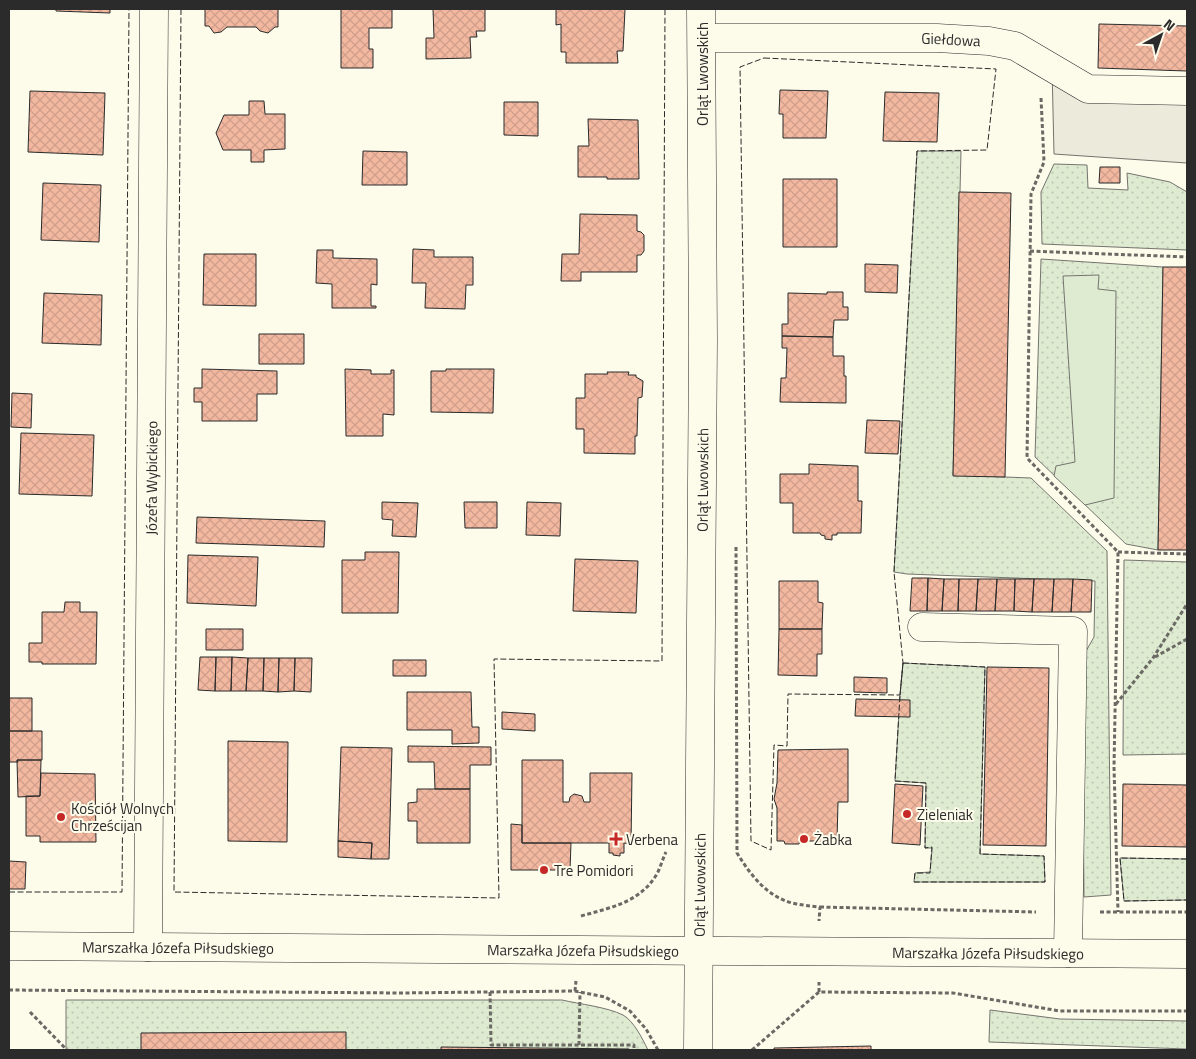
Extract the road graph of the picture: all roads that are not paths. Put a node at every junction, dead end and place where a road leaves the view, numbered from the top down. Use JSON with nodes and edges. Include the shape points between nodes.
{"nodes":[{"id":1,"x":154,"y":9,"type":"edge"},
{"id":2,"x":701,"y":9,"type":"edge"},
{"id":3,"x":702,"y":38,"type":"junction"},
{"id":4,"x":1187,"y":91,"type":"edge"},
{"id":5,"x":922,"y":627,"type":"dead end"},
{"id":6,"x":9,"y":946,"type":"edge"},
{"id":7,"x":148,"y":947,"type":"junction"},
{"id":8,"x":698,"y":950,"type":"junction"},
{"id":9,"x":1068,"y":953,"type":"junction"},
{"id":10,"x":1187,"y":954,"type":"edge"},
{"id":11,"x":698,"y":1050,"type":"edge"}],
"edges":[{"from":1,"to":7,"type":"street","name":"Józefa Wybickiego"},
{"from":2,"to":3,"type":"street","name":"Orląt Lwowskich"},
{"from":3,"to":4,"type":"street","name":"Giełdowa","via":[[989,42],[1014,46],[1088,89]]},
{"from":3,"to":8,"type":"street","name":"Orląt Lwowskich"},
{"from":5,"to":9,"type":"street","via":[[1073,631]]},
{"from":6,"to":7,"type":"street","name":"Marszałka Józefa Piłsudskiego"},
{"from":7,"to":8,"type":"street","name":"Marszałka Józefa Piłsudskiego"},
{"from":8,"to":9,"type":"street","name":"Marszałka Józefa Piłsudskiego"},
{"from":8,"to":11,"type":"street","name":"Orląt Lwowskich"},
{"from":9,"to":10,"type":"street","name":"Marszałka Józefa Piłsudskiego"}]}
